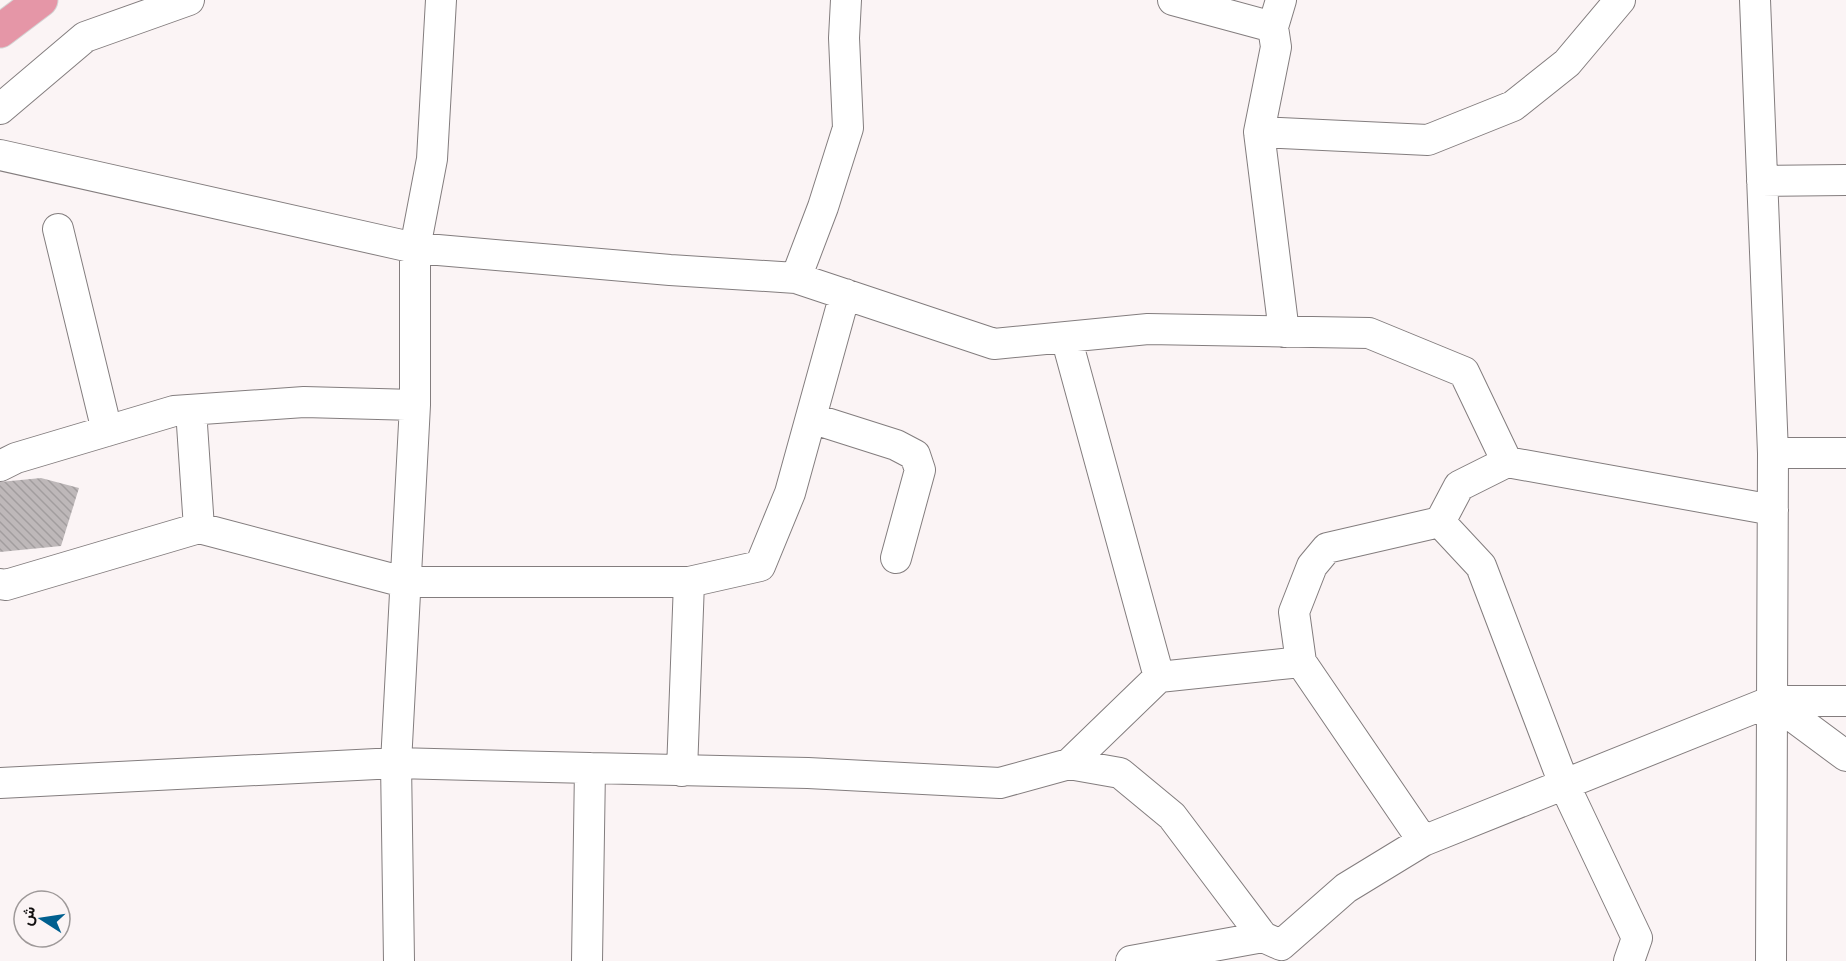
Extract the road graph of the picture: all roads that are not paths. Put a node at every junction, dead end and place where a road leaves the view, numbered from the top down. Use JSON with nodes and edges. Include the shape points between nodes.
{"nodes":[{"id":1,"x":41,"y":0,"type":"edge"},
{"id":2,"x":189,"y":0,"type":"edge"},
{"id":3,"x":846,"y":0,"type":"edge"},
{"id":4,"x":1173,"y":0,"type":"edge"},
{"id":5,"x":1620,"y":0,"type":"edge"},
{"id":6,"x":1755,"y":0,"type":"edge"},
{"id":7,"x":448,"y":3,"type":"edge"},
{"id":8,"x":1277,"y":14,"type":"edge"},
{"id":9,"x":0,"y":31,"type":"edge"},
{"id":10,"x":0,"y":109,"type":"edge"},
{"id":11,"x":1259,"y":132,"type":"junction"},
{"id":12,"x":0,"y":155,"type":"edge"},
{"id":13,"x":1762,"y":180,"type":"junction"},
{"id":14,"x":1846,"y":180,"type":"edge"},
{"id":15,"x":58,"y":229,"type":"dead end"},
{"id":16,"x":415,"y":248,"type":"junction"},
{"id":17,"x":796,"y":278,"type":"junction"},
{"id":18,"x":845,"y":294,"type":"junction"},
{"id":19,"x":1284,"y":332,"type":"junction"},
{"id":20,"x":1066,"y":337,"type":"junction"},
{"id":21,"x":415,"y":405,"type":"junction"},
{"id":22,"x":190,"y":410,"type":"junction"},
{"id":23,"x":811,"y":418,"type":"junction"},
{"id":24,"x":107,"y":431,"type":"junction"},
{"id":25,"x":1773,"y":453,"type":"junction"},
{"id":26,"x":1846,"y":453,"type":"edge"},
{"id":27,"x":1507,"y":462,"type":"junction"},
{"id":28,"x":0,"y":466,"type":"edge"},
{"id":29,"x":1773,"y":510,"type":"junction"},
{"id":30,"x":1440,"y":522,"type":"junction"},
{"id":31,"x":199,"y":528,"type":"junction"},
{"id":32,"x":896,"y":558,"type":"dead end"},
{"id":33,"x":404,"y":582,"type":"junction"},
{"id":34,"x":690,"y":582,"type":"junction"},
{"id":35,"x":0,"y":584,"type":"edge"},
{"id":36,"x":1301,"y":662,"type":"junction"},
{"id":37,"x":1159,"y":677,"type":"junction"},
{"id":38,"x":1772,"y":701,"type":"junction"},
{"id":39,"x":1846,"y":701,"type":"edge"},
{"id":40,"x":1846,"y":756,"type":"edge"},
{"id":41,"x":396,"y":763,"type":"junction"},
{"id":42,"x":1069,"y":764,"type":"junction"},
{"id":43,"x":590,"y":768,"type":"junction"},
{"id":44,"x":682,"y":771,"type":"junction"},
{"id":45,"x":0,"y":783,"type":"edge"},
{"id":46,"x":1564,"y":784,"type":"junction"},
{"id":47,"x":1423,"y":841,"type":"junction"},
{"id":48,"x":1274,"y":948,"type":"edge"},
{"id":49,"x":399,"y":961,"type":"edge"},
{"id":50,"x":587,"y":961,"type":"edge"},
{"id":51,"x":1131,"y":961,"type":"edge"},
{"id":52,"x":1629,"y":961,"type":"edge"},
{"id":53,"x":1771,"y":961,"type":"edge"}],
"edges":[{"from":1,"to":9,"type":"highway"},
{"from":2,"to":10,"type":"street","via":[[85,37]]},
{"from":3,"to":17,"type":"street","via":[[848,128]]},
{"from":4,"to":8,"type":"street"},
{"from":5,"to":11,"type":"street","via":[[1567,63],[1513,106],[1428,140]]},
{"from":6,"to":13,"type":"street"},
{"from":7,"to":16,"type":"street","via":[[432,159]]},
{"from":8,"to":11,"type":"street","via":[[1276,47]]},
{"from":11,"to":19,"type":"street"},
{"from":12,"to":16,"type":"street"},
{"from":13,"to":14,"type":"street"},
{"from":13,"to":25,"type":"street"},
{"from":15,"to":24,"type":"street"},
{"from":16,"to":17,"type":"street"},
{"from":16,"to":21,"type":"street"},
{"from":17,"to":18,"type":"street"},
{"from":18,"to":20,"type":"street","via":[[994,344]]},
{"from":18,"to":23,"type":"street"},
{"from":19,"to":20,"type":"street","via":[[1148,329]]},
{"from":19,"to":27,"type":"street","via":[[1369,333],[1464,372]]},
{"from":20,"to":37,"type":"street"},
{"from":21,"to":22,"type":"street","via":[[304,402]]},
{"from":21,"to":33,"type":"street"},
{"from":22,"to":24,"type":"street"},
{"from":22,"to":31,"type":"street"},
{"from":23,"to":32,"type":"street","via":[[896,445],[915,455],[920,470]]},
{"from":23,"to":34,"type":"street","via":[[790,494],[760,566]]},
{"from":24,"to":28,"type":"street"},
{"from":25,"to":26,"type":"street"},
{"from":25,"to":29,"type":"street"},
{"from":27,"to":29,"type":"street"},
{"from":27,"to":30,"type":"street","via":[[1459,486]]},
{"from":29,"to":38,"type":"street"},
{"from":30,"to":36,"type":"street","via":[[1327,548],[1312,566],[1294,612]]},
{"from":30,"to":46,"type":"street","via":[[1480,566]]},
{"from":31,"to":33,"type":"street"},
{"from":31,"to":35,"type":"street"},
{"from":33,"to":34,"type":"street"},
{"from":33,"to":41,"type":"street"},
{"from":34,"to":44,"type":"street"},
{"from":36,"to":37,"type":"street"},
{"from":36,"to":47,"type":"street"},
{"from":37,"to":42,"type":"street"},
{"from":38,"to":39,"type":"street"},
{"from":38,"to":40,"type":"street"},
{"from":38,"to":46,"type":"street"},
{"from":38,"to":53,"type":"street"},
{"from":41,"to":43,"type":"street"},
{"from":41,"to":45,"type":"street"},
{"from":41,"to":49,"type":"street"},
{"from":42,"to":44,"type":"street","via":[[1000,783]]},
{"from":42,"to":48,"type":"street","via":[[1120,773],[1172,816]]},
{"from":43,"to":44,"type":"street"},
{"from":43,"to":50,"type":"street"},
{"from":46,"to":47,"type":"street"},
{"from":46,"to":52,"type":"street","via":[[1637,938]]},
{"from":47,"to":48,"type":"street","via":[[1346,888]]},
{"from":48,"to":51,"type":"street"}]}
